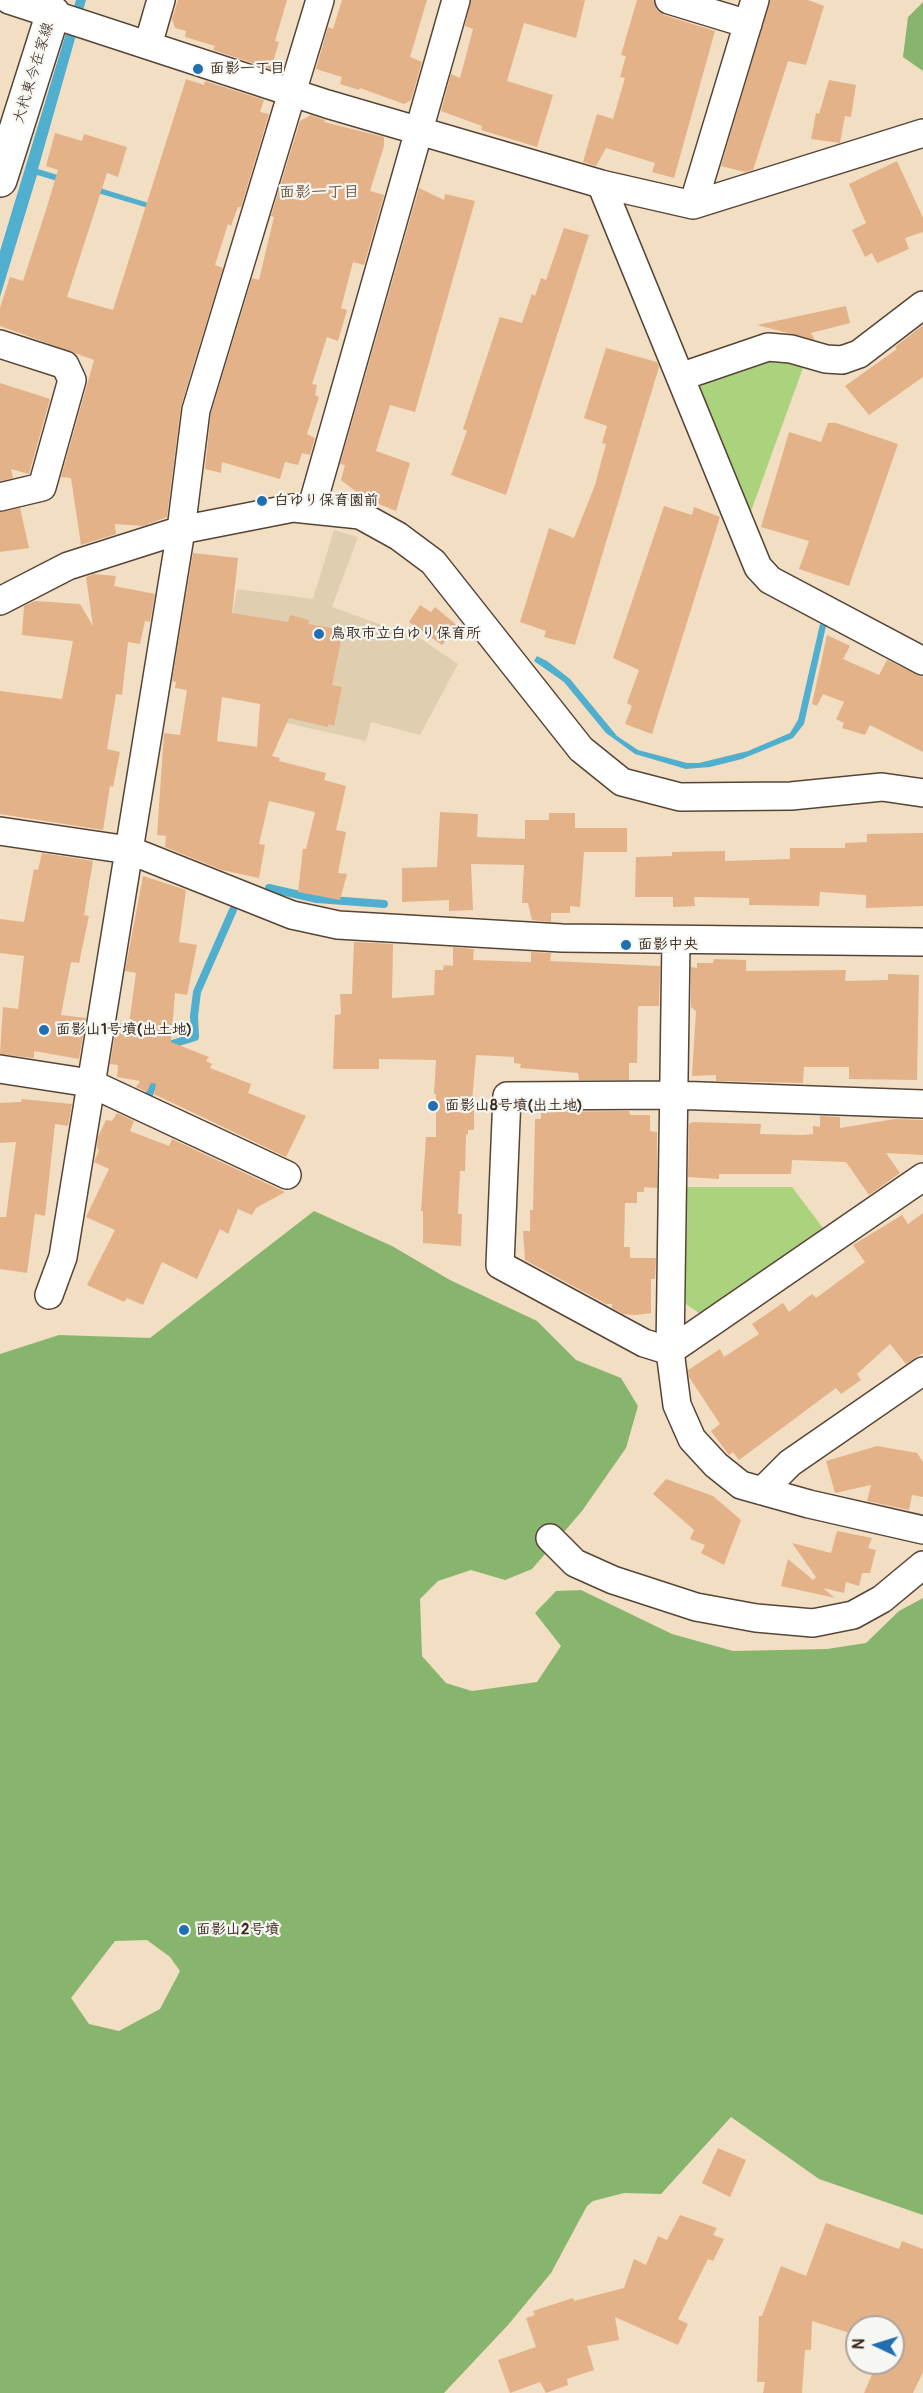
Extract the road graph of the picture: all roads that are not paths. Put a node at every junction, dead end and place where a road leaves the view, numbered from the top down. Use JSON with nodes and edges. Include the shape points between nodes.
{"nodes":[{"id":1,"x":9,"y":0,"type":"edge"},
{"id":2,"x":161,"y":0,"type":"edge"},
{"id":3,"x":320,"y":0,"type":"edge"},
{"id":4,"x":456,"y":0,"type":"edge"},
{"id":5,"x":669,"y":0,"type":"edge"},
{"id":6,"x":55,"y":6,"type":"edge"},
{"id":7,"x":751,"y":12,"type":"edge"},
{"id":8,"x":148,"y":45,"type":"junction"},
{"id":9,"x":293,"y":93,"type":"junction"},
{"id":10,"x":418,"y":132,"type":"junction"},
{"id":11,"x":923,"y":133,"type":"edge"},
{"id":12,"x":5,"y":147,"type":"edge"},
{"id":13,"x":0,"y":180,"type":"edge"},
{"id":14,"x":600,"y":184,"type":"junction"},
{"id":15,"x":693,"y":205,"type":"junction"},
{"id":16,"x":923,"y":305,"type":"edge"},
{"id":17,"x":0,"y":344,"type":"edge"},
{"id":18,"x":680,"y":377,"type":"junction"},
{"id":19,"x":0,"y":497,"type":"edge"},
{"id":20,"x":311,"y":510,"type":"junction"},
{"id":21,"x":181,"y":530,"type":"junction"},
{"id":22,"x":0,"y":601,"type":"edge"},
{"id":23,"x":923,"y":661,"type":"edge"},
{"id":24,"x":923,"y":793,"type":"edge"},
{"id":25,"x":0,"y":831,"type":"edge"},
{"id":26,"x":129,"y":850,"type":"junction"},
{"id":27,"x":676,"y":940,"type":"junction"},
{"id":28,"x":923,"y":942,"type":"edge"},
{"id":29,"x":0,"y":1069,"type":"edge"},
{"id":30,"x":90,"y":1083,"type":"junction"},
{"id":31,"x":673,"y":1095,"type":"junction"},
{"id":32,"x":923,"y":1104,"type":"edge"},
{"id":33,"x":287,"y":1175,"type":"dead end"},
{"id":34,"x":923,"y":1177,"type":"edge"},
{"id":35,"x":49,"y":1295,"type":"dead end"},
{"id":36,"x":670,"y":1351,"type":"junction"},
{"id":37,"x":923,"y":1371,"type":"edge"},
{"id":38,"x":762,"y":1491,"type":"junction"},
{"id":39,"x":923,"y":1530,"type":"edge"},
{"id":40,"x":550,"y":1538,"type":"dead end"},
{"id":41,"x":923,"y":1565,"type":"edge"}],
"edges":[{"from":1,"to":6,"type":"street"},
{"from":2,"to":8,"type":"street"},
{"from":3,"to":9,"type":"street"},
{"from":4,"to":10,"type":"street"},
{"from":5,"to":7,"type":"street"},
{"from":6,"to":8,"type":"street"},
{"from":6,"to":12,"type":"street","name":"大杙東今在家線"},
{"from":7,"to":15,"type":"street"},
{"from":8,"to":9,"type":"street"},
{"from":9,"to":10,"type":"street"},
{"from":9,"to":21,"type":"street","via":[[196,410]]},
{"from":10,"to":14,"type":"street"},
{"from":10,"to":20,"type":"street"},
{"from":11,"to":15,"type":"street"},
{"from":12,"to":13,"type":"street","name":"大杙東今在家線"},
{"from":14,"to":15,"type":"street"},
{"from":14,"to":18,"type":"street"},
{"from":16,"to":18,"type":"street","via":[[859,354],[842,360],[768,346]]},
{"from":17,"to":19,"type":"street","via":[[65,365],[72,380],[42,487]]},
{"from":18,"to":23,"type":"street","via":[[758,567],[770,580]]},
{"from":20,"to":21,"type":"street","via":[[283,510]]},
{"from":20,"to":24,"type":"street","via":[[360,515],[433,562],[581,749],[622,782],[680,797],[791,796],[882,787]]},
{"from":21,"to":22,"type":"street","via":[[68,566]]},
{"from":21,"to":26,"type":"street"},
{"from":25,"to":26,"type":"street"},
{"from":26,"to":27,"type":"street","via":[[292,915],[338,925],[562,938]]},
{"from":26,"to":30,"type":"street"},
{"from":27,"to":28,"type":"street"},
{"from":27,"to":31,"type":"street"},
{"from":29,"to":30,"type":"street"},
{"from":30,"to":33,"type":"street"},
{"from":30,"to":35,"type":"street","via":[[63,1257]]},
{"from":31,"to":32,"type":"street"},
{"from":31,"to":36,"type":"street"},
{"from":31,"to":36,"type":"street","via":[[507,1096],[500,1265],[644,1343]]},
{"from":34,"to":36,"type":"street"},
{"from":36,"to":38,"type":"street","via":[[677,1406],[692,1439],[741,1485]]},
{"from":37,"to":38,"type":"street","via":[[790,1463]]},
{"from":38,"to":39,"type":"street"},
{"from":40,"to":41,"type":"street","via":[[575,1563],[696,1607],[813,1623],[853,1615],[882,1599]]}]}
